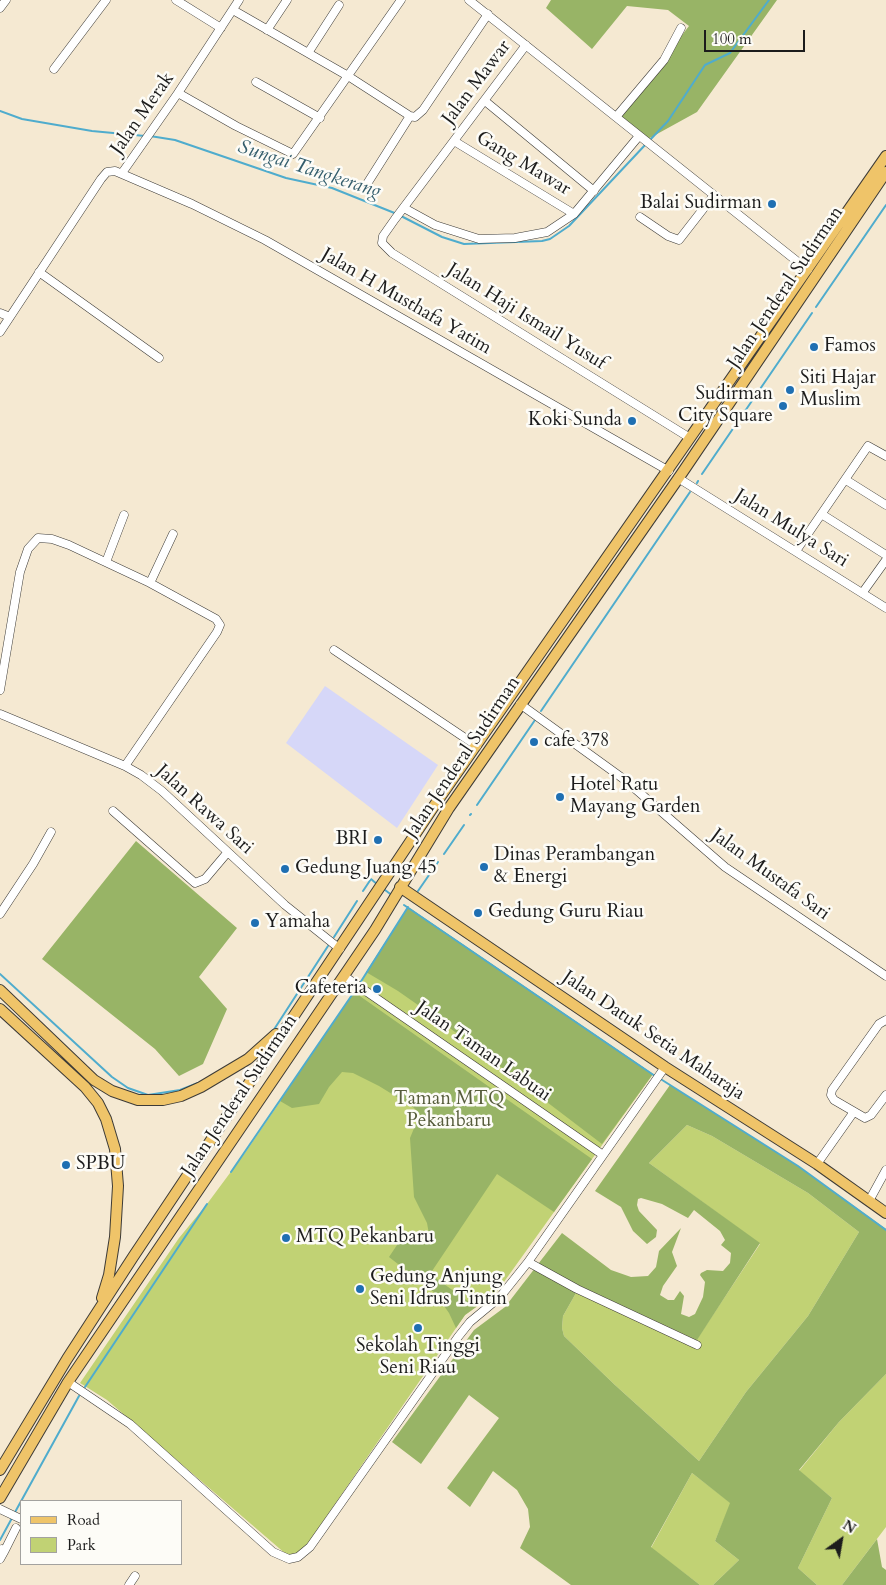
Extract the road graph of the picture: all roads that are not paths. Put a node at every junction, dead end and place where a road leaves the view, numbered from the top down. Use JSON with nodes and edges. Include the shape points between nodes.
{"nodes":[{"id":1,"x":6,"y":0,"type":"edge"},
{"id":2,"x":106,"y":0,"type":"edge"},
{"id":3,"x":176,"y":0,"type":"edge"},
{"id":4,"x":239,"y":0,"type":"edge"},
{"id":5,"x":287,"y":0,"type":"edge"},
{"id":6,"x":469,"y":0,"type":"edge"},
{"id":7,"x":398,"y":1,"type":"edge"},
{"id":8,"x":339,"y":5,"type":"dead end"},
{"id":9,"x":0,"y":8,"type":"edge"},
{"id":10,"x":233,"y":10,"type":"junction"},
{"id":11,"x":488,"y":14,"type":"junction"},
{"id":12,"x":221,"y":28,"type":"junction"},
{"id":13,"x":681,"y":28,"type":"dead end"},
{"id":14,"x":267,"y":30,"type":"junction"},
{"id":15,"x":526,"y":45,"type":"junction"},
{"id":16,"x":308,"y":53,"type":"junction"},
{"id":17,"x":54,"y":69,"type":"dead end"},
{"id":18,"x":348,"y":76,"type":"junction"},
{"id":19,"x":256,"y":82,"type":"dead end"},
{"id":20,"x":178,"y":93,"type":"junction"},
{"id":21,"x":485,"y":101,"type":"junction"},
{"id":22,"x":410,"y":116,"type":"junction"},
{"id":23,"x":616,"y":117,"type":"junction"},
{"id":24,"x":320,"y":118,"type":"junction"},
{"id":25,"x":641,"y":137,"type":"junction"},
{"id":26,"x":454,"y":141,"type":"junction"},
{"id":27,"x":886,"y":156,"type":"edge"},
{"id":28,"x":122,"y":173,"type":"junction"},
{"id":29,"x":884,"y":178,"type":"edge"},
{"id":30,"x":364,"y":187,"type":"dead end"},
{"id":31,"x":594,"y":192,"type":"junction"},
{"id":32,"x":714,"y":195,"type":"junction"},
{"id":33,"x":403,"y":208,"type":"junction"},
{"id":34,"x":574,"y":214,"type":"junction"},
{"id":35,"x":640,"y":217,"type":"dead end"},
{"id":36,"x":808,"y":270,"type":"junction"},
{"id":37,"x":39,"y":272,"type":"junction"},
{"id":38,"x":0,"y":313,"type":"edge"},
{"id":39,"x":10,"y":317,"type":"junction"},
{"id":40,"x":0,"y":332,"type":"edge"},
{"id":41,"x":159,"y":358,"type":"dead end"},
{"id":42,"x":690,"y":438,"type":"junction"},
{"id":43,"x":886,"y":456,"type":"edge"},
{"id":44,"x":669,"y":471,"type":"junction"},
{"id":45,"x":678,"y":478,"type":"junction"},
{"id":46,"x":846,"y":480,"type":"junction"},
{"id":47,"x":886,"y":505,"type":"edge"},
{"id":48,"x":124,"y":515,"type":"dead end"},
{"id":49,"x":823,"y":515,"type":"junction"},
{"id":50,"x":174,"y":534,"type":"dead end"},
{"id":51,"x":611,"y":551,"type":"junction"},
{"id":52,"x":796,"y":551,"type":"junction"},
{"id":53,"x":886,"y":555,"type":"edge"},
{"id":54,"x":622,"y":558,"type":"junction"},
{"id":55,"x":886,"y":560,"type":"edge"},
{"id":56,"x":106,"y":562,"type":"junction"},
{"id":57,"x":150,"y":583,"type":"junction"},
{"id":58,"x":863,"y":592,"type":"junction"},
{"id":59,"x":886,"y":608,"type":"edge"},
{"id":60,"x":334,"y":650,"type":"dead end"},
{"id":61,"x":0,"y":690,"type":"edge"},
{"id":62,"x":520,"y":704,"type":"junction"},
{"id":63,"x":0,"y":715,"type":"edge"},
{"id":64,"x":477,"y":746,"type":"junction"},
{"id":65,"x":125,"y":766,"type":"junction"},
{"id":66,"x":113,"y":811,"type":"dead end"},
{"id":67,"x":51,"y":832,"type":"dead end"},
{"id":68,"x":227,"y":853,"type":"junction"},
{"id":69,"x":400,"y":887,"type":"junction"},
{"id":70,"x":0,"y":914,"type":"edge"},
{"id":71,"x":340,"y":949,"type":"junction"},
{"id":72,"x":344,"y":976,"type":"junction"},
{"id":73,"x":886,"y":976,"type":"edge"},
{"id":74,"x":0,"y":990,"type":"edge"},
{"id":75,"x":300,"y":1009,"type":"junction"},
{"id":76,"x":0,"y":1010,"type":"edge"},
{"id":77,"x":886,"y":1020,"type":"edge"},
{"id":78,"x":660,"y":1074,"type":"junction"},
{"id":79,"x":886,"y":1096,"type":"edge"},
{"id":80,"x":853,"y":1113,"type":"junction"},
{"id":81,"x":603,"y":1155,"type":"junction"},
{"id":82,"x":198,"y":1161,"type":"junction"},
{"id":83,"x":817,"y":1164,"type":"junction"},
{"id":84,"x":210,"y":1170,"type":"junction"},
{"id":85,"x":886,"y":1170,"type":"edge"},
{"id":86,"x":185,"y":1180,"type":"junction"},
{"id":87,"x":198,"y":1189,"type":"junction"},
{"id":88,"x":869,"y":1201,"type":"junction"},
{"id":89,"x":886,"y":1213,"type":"edge"},
{"id":90,"x":528,"y":1262,"type":"junction"},
{"id":91,"x":98,"y":1311,"type":"junction"},
{"id":92,"x":697,"y":1345,"type":"dead end"},
{"id":93,"x":68,"y":1382,"type":"junction"},
{"id":94,"x":0,"y":1470,"type":"edge"},
{"id":95,"x":0,"y":1498,"type":"edge"},
{"id":96,"x":0,"y":1509,"type":"edge"},
{"id":97,"x":16,"y":1517,"type":"edge"},
{"id":98,"x":16,"y":1528,"type":"dead end"},
{"id":99,"x":2,"y":1549,"type":"edge"},
{"id":100,"x":0,"y":1559,"type":"edge"},
{"id":101,"x":134,"y":1576,"type":"dead end"},
{"id":102,"x":129,"y":1585,"type":"edge"}],
"edges":[{"from":1,"to":9,"type":"street"},
{"from":2,"to":17,"type":"street"},
{"from":3,"to":12,"type":"street"},
{"from":4,"to":10,"type":"street","name":"Jalan Merak"},
{"from":5,"to":14,"type":"street"},
{"from":6,"to":11,"type":"street"},
{"from":7,"to":18,"type":"street"},
{"from":8,"to":16,"type":"street"},
{"from":10,"to":12,"type":"street","name":"Jalan Merak"},
{"from":10,"to":14,"type":"street"},
{"from":11,"to":15,"type":"street"},
{"from":11,"to":22,"type":"street","via":[[423,110],[418,116]]},
{"from":12,"to":20,"type":"street","name":"Jalan Merak"},
{"from":13,"to":23,"type":"street","via":[[664,60]]},
{"from":14,"to":16,"type":"street"},
{"from":15,"to":21,"type":"street","name":"Jalan Mawar"},
{"from":15,"to":23,"type":"street"},
{"from":16,"to":18,"type":"street"},
{"from":18,"to":22,"type":"street"},
{"from":18,"to":24,"type":"street"},
{"from":19,"to":24,"type":"street"},
{"from":20,"to":24,"type":"street","via":[[290,154],[297,151]]},
{"from":20,"to":28,"type":"street","name":"Jalan Merak"},
{"from":21,"to":26,"type":"street","name":"Jalan Mawar"},
{"from":21,"to":31,"type":"street"},
{"from":22,"to":30,"type":"street"},
{"from":23,"to":25,"type":"street"},
{"from":25,"to":31,"type":"street"},
{"from":25,"to":32,"type":"street"},
{"from":26,"to":33,"type":"street","name":"Jalan Mawar"},
{"from":26,"to":34,"type":"street","name":"Gang Mawar"},
{"from":27,"to":36,"type":"main road","name":"Jalan Jenderal Sudirman"},
{"from":28,"to":37,"type":"street","name":"Jalan Merak","via":[[110,171],[101,179]]},
{"from":28,"to":44,"type":"street","name":"Jalan H Musthafa Yatim","via":[[265,240]]},
{"from":29,"to":45,"type":"main road","name":"Jalan Jenderal Sudirman"},
{"from":31,"to":34,"type":"street"},
{"from":32,"to":35,"type":"street","via":[[678,240]]},
{"from":32,"to":36,"type":"street"},
{"from":33,"to":34,"type":"street","via":[[450,231],[491,240],[547,232]]},
{"from":33,"to":42,"type":"street","name":"Jalan Haji Ismail Yusuf","via":[[382,240],[387,249]]},
{"from":36,"to":42,"type":"main road","name":"Jalan Jenderal Sudirman"},
{"from":37,"to":39,"type":"street","name":"Jalan Merak"},
{"from":37,"to":41,"type":"street"},
{"from":38,"to":39,"type":"street"},
{"from":39,"to":40,"type":"street","name":"Jalan Merak"},
{"from":42,"to":44,"type":"main road","name":"Jalan Jenderal Sudirman"},
{"from":43,"to":46,"type":"street","via":[[868,446]]},
{"from":44,"to":51,"type":"main road","name":"Jalan Jenderal Sudirman"},
{"from":45,"to":52,"type":"street","name":"Jalan Mulya Sari"},
{"from":45,"to":54,"type":"main road","name":"Jalan Jenderal Sudirman"},
{"from":46,"to":47,"type":"street"},
{"from":46,"to":49,"type":"street"},
{"from":48,"to":56,"type":"street"},
{"from":49,"to":52,"type":"street"},
{"from":49,"to":53,"type":"street"},
{"from":50,"to":57,"type":"street"},
{"from":51,"to":54,"type":"main road"},
{"from":51,"to":64,"type":"main road","name":"Jalan Jenderal Sudirman"},
{"from":52,"to":58,"type":"street","name":"Jalan Mulya Sari"},
{"from":54,"to":62,"type":"main road","name":"Jalan Jenderal Sudirman"},
{"from":55,"to":58,"type":"street"},
{"from":56,"to":57,"type":"street"},
{"from":56,"to":61,"type":"street","via":[[52,539],[38,538],[33,542],[20,572]]},
{"from":57,"to":65,"type":"street","via":[[216,619],[220,625]]},
{"from":58,"to":59,"type":"street","name":"Jalan Mulya Sari"},
{"from":60,"to":64,"type":"street"},
{"from":62,"to":69,"type":"main road","name":"Jalan Jenderal Sudirman"},
{"from":62,"to":73,"type":"street","name":"Jalan Mustafa Sari","via":[[625,780],[725,867]]},
{"from":63,"to":65,"type":"street","name":"Jalan Rawa Sari"},
{"from":64,"to":71,"type":"main road","name":"Jalan Jenderal Sudirman"},
{"from":65,"to":68,"type":"street","name":"Jalan Rawa Sari","via":[[162,791]]},
{"from":66,"to":68,"type":"street","via":[[195,883],[205,880]]},
{"from":67,"to":70,"type":"street"},
{"from":68,"to":71,"type":"street","name":"Jalan Rawa Sari"},
{"from":69,"to":72,"type":"main road","name":"Jalan Jenderal Sudirman"},
{"from":69,"to":78,"type":"main road","name":"Jalan Datuk Setia Maharaja"},
{"from":71,"to":75,"type":"main road","name":"Jalan Jenderal Sudirman"},
{"from":72,"to":81,"type":"street","name":"Jalan Taman Labuai"},
{"from":72,"to":84,"type":"main road","name":"Jalan Jenderal Sudirman"},
{"from":74,"to":75,"type":"main road","via":[[94,1080],[118,1094],[147,1101],[181,1096],[242,1064],[268,1044]]},
{"from":75,"to":82,"type":"main road","name":"Jalan Jenderal Sudirman"},
{"from":76,"to":91,"type":"main road","via":[[85,1087],[102,1110],[111,1132],[118,1166],[115,1237],[109,1275]]},
{"from":77,"to":80,"type":"street","via":[[879,1024],[831,1092],[834,1100]]},
{"from":78,"to":81,"type":"street"},
{"from":78,"to":83,"type":"main road","name":"Jalan Datuk Setia Maharaja"},
{"from":79,"to":80,"type":"street","via":[[868,1117],[862,1118]]},
{"from":80,"to":83,"type":"street"},
{"from":81,"to":90,"type":"street"},
{"from":82,"to":84,"type":"main road"},
{"from":82,"to":86,"type":"main road","name":"Jalan Jenderal Sudirman"},
{"from":83,"to":88,"type":"main road","name":"Jalan Datuk Setia Maharaja"},
{"from":84,"to":87,"type":"main road","name":"Jalan Jenderal Sudirman"},
{"from":85,"to":88,"type":"street"},
{"from":86,"to":87,"type":"main road"},
{"from":86,"to":91,"type":"main road","name":"Jalan Jenderal Sudirman"},
{"from":87,"to":93,"type":"main road","name":"Jalan Jenderal Sudirman"},
{"from":88,"to":89,"type":"main road","name":"Jalan Datuk Setia Maharaja"},
{"from":90,"to":92,"type":"street","via":[[577,1289]]},
{"from":90,"to":93,"type":"street","via":[[500,1297],[470,1322],[450,1347],[310,1547],[298,1558],[290,1559],[273,1552],[130,1424]]},
{"from":91,"to":94,"type":"main road","name":"Jalan Jenderal Sudirman"},
{"from":93,"to":95,"type":"main road","name":"Jalan Jenderal Sudirman"},
{"from":96,"to":97,"type":"street"},
{"from":98,"to":99,"type":"street"},
{"from":99,"to":100,"type":"street"},
{"from":101,"to":102,"type":"street"}]}
